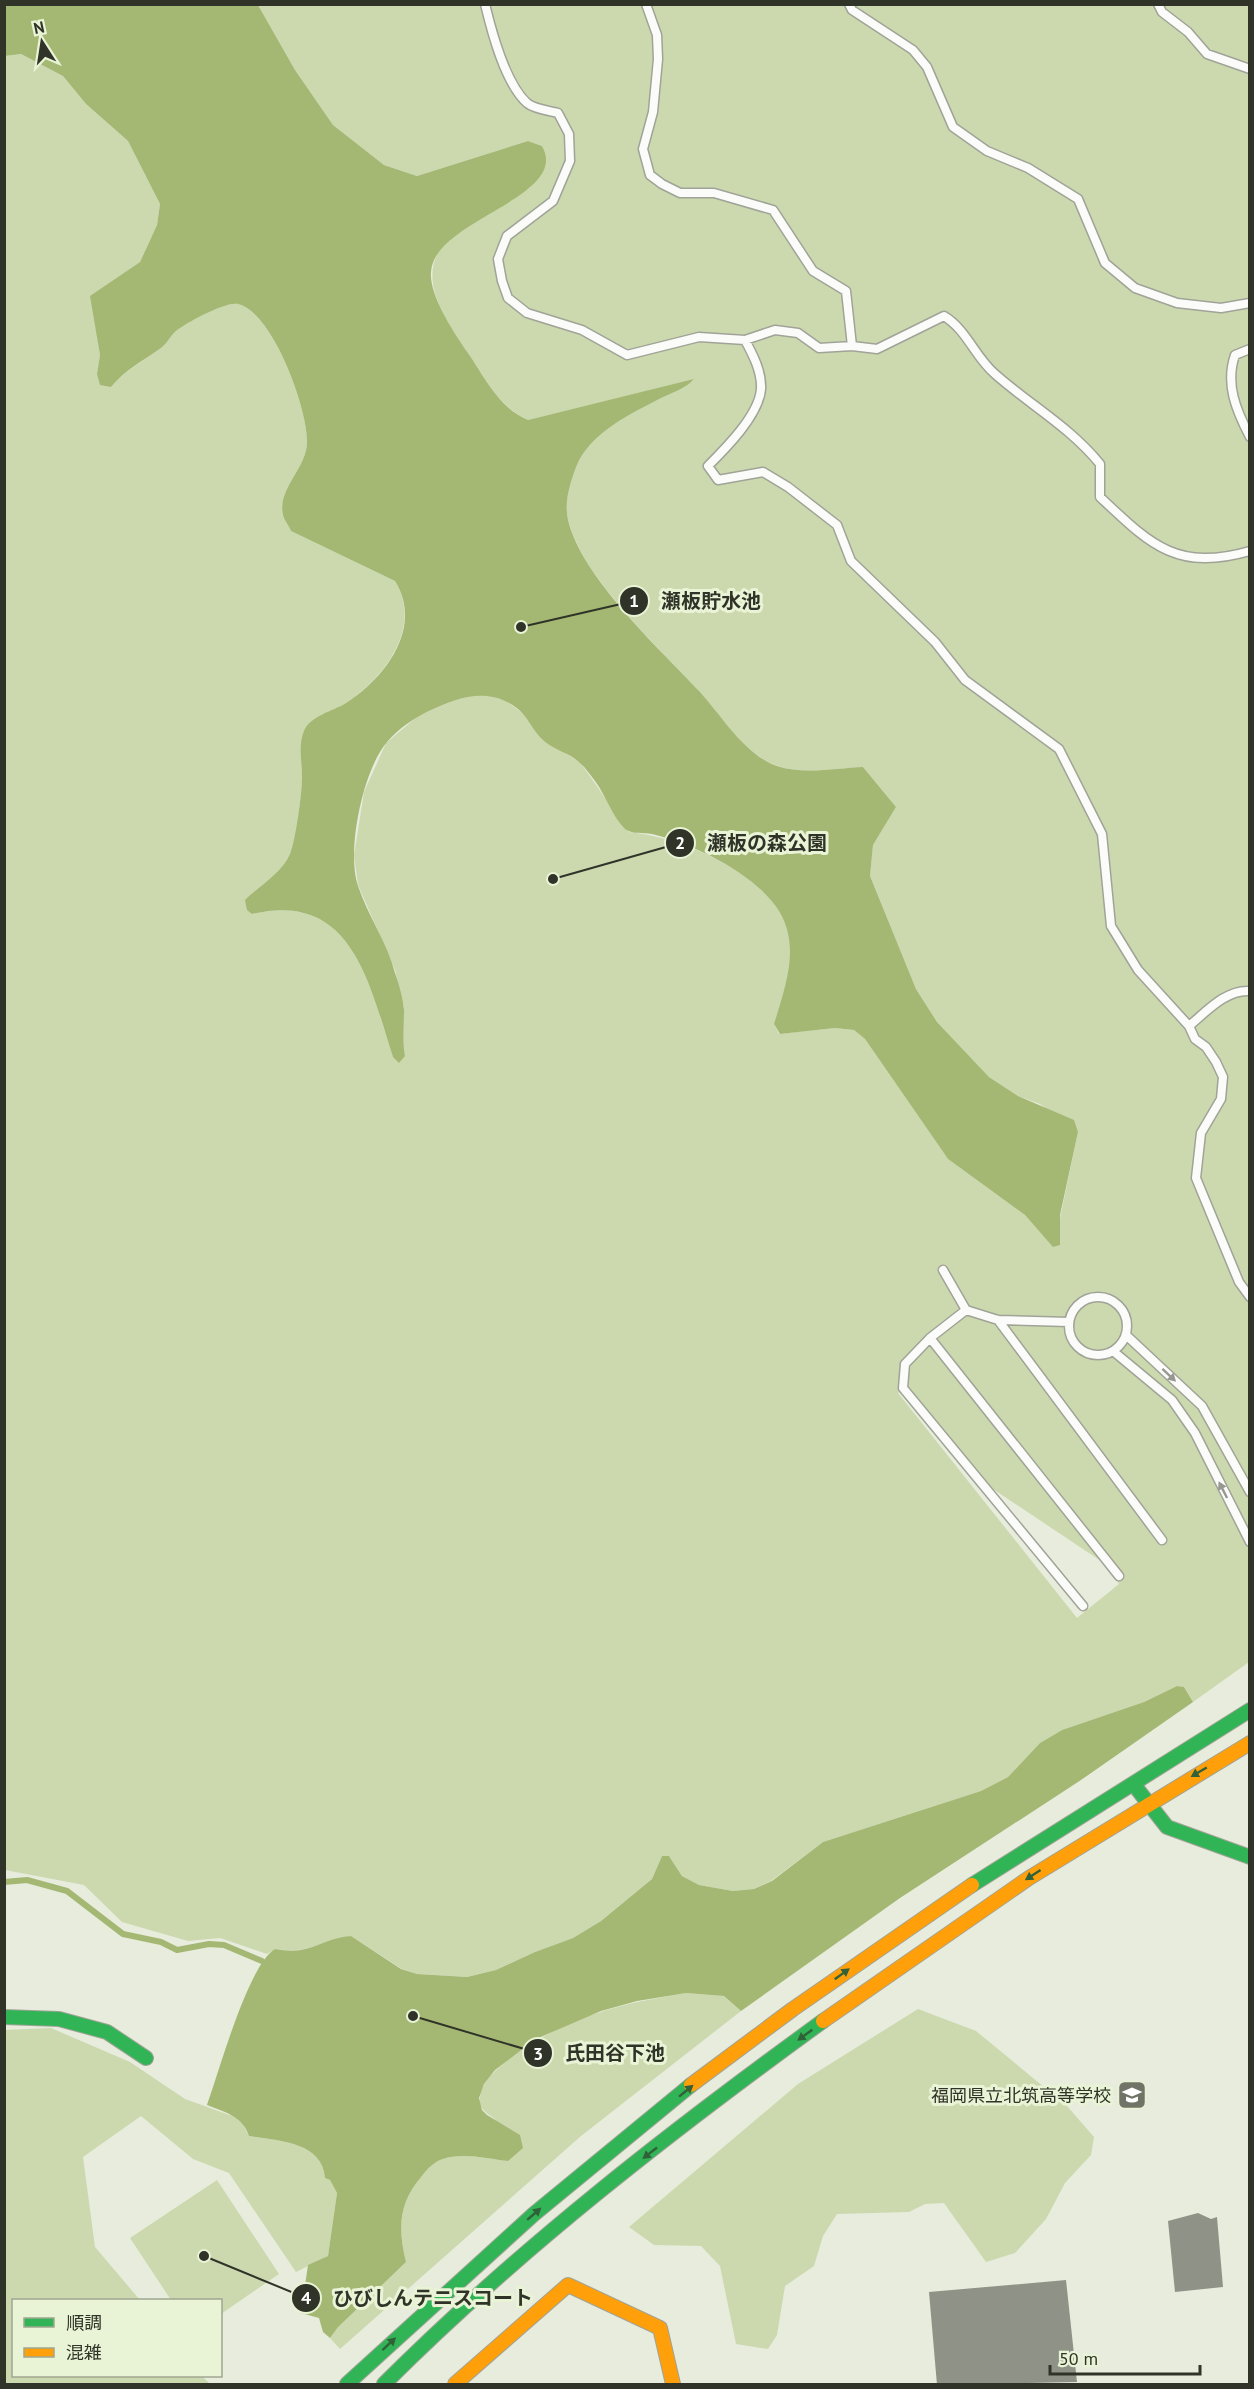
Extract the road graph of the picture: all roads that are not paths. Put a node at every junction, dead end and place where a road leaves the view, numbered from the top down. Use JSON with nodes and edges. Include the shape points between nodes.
{"nodes":[{"id":1,"x":485,"y":4,"type":"edge"},
{"id":2,"x":646,"y":4,"type":"edge"},
{"id":3,"x":849,"y":4,"type":"edge"},
{"id":4,"x":1158,"y":4,"type":"edge"},
{"id":5,"x":1250,"y":69,"type":"edge"},
{"id":6,"x":1250,"y":303,"type":"edge"},
{"id":7,"x":745,"y":340,"type":"junction"},
{"id":8,"x":852,"y":346,"type":"junction"},
{"id":9,"x":1250,"y":349,"type":"edge"},
{"id":10,"x":1250,"y":436,"type":"edge"},
{"id":11,"x":1250,"y":551,"type":"edge"},
{"id":12,"x":1250,"y":991,"type":"edge"},
{"id":13,"x":1189,"y":1026,"type":"junction"},
{"id":14,"x":943,"y":1270,"type":"dead end"},
{"id":15,"x":1250,"y":1297,"type":"edge"},
{"id":16,"x":966,"y":1310,"type":"junction"},
{"id":17,"x":999,"y":1320,"type":"junction"},
{"id":18,"x":1069,"y":1322,"type":"junction"},
{"id":19,"x":1126,"y":1335,"type":"junction"},
{"id":20,"x":930,"y":1338,"type":"junction"},
{"id":21,"x":1113,"y":1351,"type":"junction"},
{"id":22,"x":1250,"y":1492,"type":"edge"},
{"id":23,"x":1162,"y":1540,"type":"dead end"},
{"id":24,"x":1250,"y":1542,"type":"edge"},
{"id":25,"x":1119,"y":1576,"type":"dead end"},
{"id":26,"x":1083,"y":1606,"type":"dead end"},
{"id":27,"x":1250,"y":1710,"type":"edge"},
{"id":28,"x":1250,"y":1743,"type":"edge"},
{"id":29,"x":1132,"y":1780,"type":"junction"},
{"id":30,"x":1146,"y":1802,"type":"junction"},
{"id":31,"x":1250,"y":1857,"type":"edge"},
{"id":32,"x":4,"y":2017,"type":"edge"},
{"id":33,"x":146,"y":2058,"type":"dead end"},
{"id":34,"x":347,"y":2385,"type":"edge"},
{"id":35,"x":384,"y":2385,"type":"edge"},
{"id":36,"x":455,"y":2385,"type":"edge"},
{"id":37,"x":673,"y":2385,"type":"edge"}],
"edges":[{"from":1,"to":7,"type":"lane","via":[[494,40],[513,82],[528,104],[558,113],[569,134],[570,161],[553,201],[507,236],[498,259],[508,298],[527,313],[582,330],[627,355],[699,337]]},
{"from":2,"to":8,"type":"lane","via":[[657,35],[658,59],[653,112],[643,149],[650,175],[680,193],[714,193],[773,210],[813,271],[846,291]]},
{"from":3,"to":6,"type":"lane","via":[[852,10],[913,50],[927,67],[953,127],[987,151],[1028,168],[1078,199],[1105,263],[1135,288],[1177,303],[1221,308]]},
{"from":4,"to":5,"type":"lane","via":[[1207,54]]},
{"from":7,"to":8,"type":"lane","via":[[775,330],[798,333],[819,348]]},
{"from":7,"to":13,"type":"lane","via":[[756,362],[761,390],[743,430],[708,466],[718,480],[763,472],[837,525],[851,561],[935,642],[965,680],[1059,749],[1102,834],[1111,926],[1138,970]]},
{"from":8,"to":11,"type":"lane","via":[[877,349],[944,316],[955,322],[993,373],[1081,440],[1100,464],[1100,497],[1131,527],[1178,556],[1206,560]]},
{"from":9,"to":10,"type":"lane","via":[[1235,356],[1229,371],[1234,399]]},
{"from":12,"to":13,"type":"lane","via":[[1238,990],[1224,998]]},
{"from":13,"to":15,"type":"lane","via":[[1216,1062],[1222,1077],[1221,1099],[1201,1133],[1196,1178],[1239,1282]]},
{"from":14,"to":16,"type":"lane"},
{"from":16,"to":17,"type":"lane"},
{"from":16,"to":20,"type":"lane"},
{"from":17,"to":18,"type":"lane"},
{"from":17,"to":23,"type":"lane"},
{"from":18,"to":19,"type":"lane","via":[[1084,1300],[1104,1297],[1113,1300],[1126,1315]]},
{"from":18,"to":21,"type":"lane","via":[[1073,1340],[1086,1352]]},
{"from":19,"to":21,"type":"lane"},
{"from":19,"to":22,"type":"lane","one_way":true,"via":[[1202,1406]]},
{"from":20,"to":25,"type":"lane"},
{"from":20,"to":26,"type":"lane","via":[[905,1364],[903,1388]]},
{"from":24,"to":21,"type":"lane","one_way":true,"via":[[1195,1433],[1172,1400]]},
{"from":27,"to":29,"type":"street"},
{"from":28,"to":30,"type":"street","one_way":true},
{"from":29,"to":30,"type":"street"},
{"from":34,"to":29,"type":"street","one_way":true,"via":[[555,2196],[728,2057],[898,1936]]},
{"from":30,"to":31,"type":"street","via":[[1167,1827]]},
{"from":30,"to":35,"type":"street","one_way":true,"via":[[996,1898],[762,2065],[592,2199],[468,2304]]},
{"from":32,"to":33,"type":"street","via":[[59,2019],[107,2032]]},
{"from":36,"to":37,"type":"street","via":[[568,2285],[660,2328]]}]}
